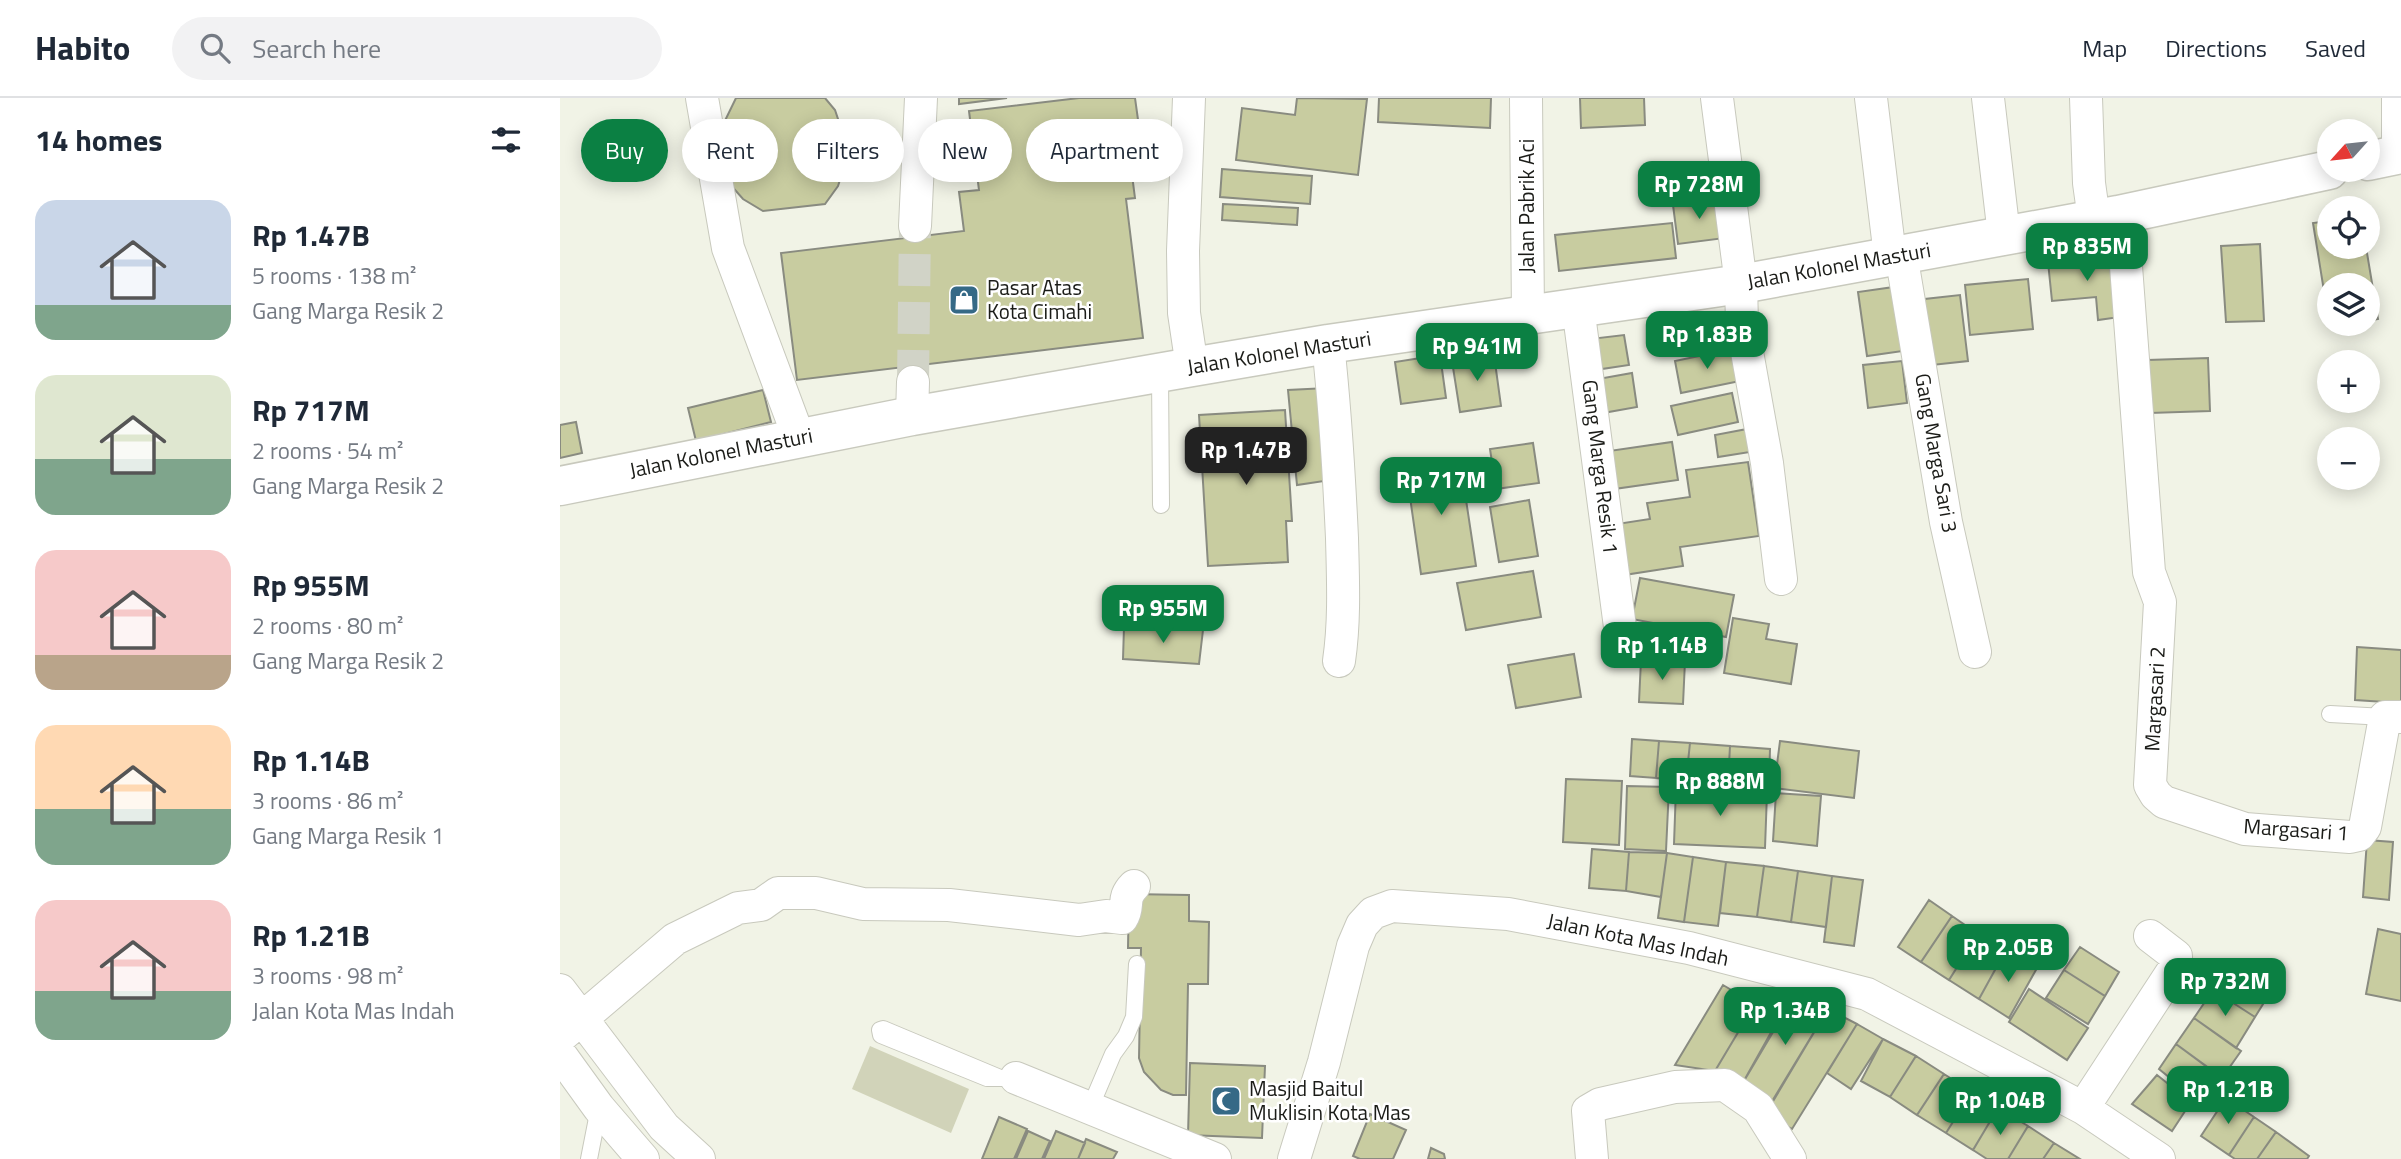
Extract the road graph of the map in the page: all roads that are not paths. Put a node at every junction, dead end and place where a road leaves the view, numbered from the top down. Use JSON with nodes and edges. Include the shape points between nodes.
{"nodes":[{"id":1,"x":702,"y":98,"type":"edge"},
{"id":2,"x":921,"y":98,"type":"edge"},
{"id":3,"x":1189,"y":98,"type":"edge"},
{"id":4,"x":1526,"y":98,"type":"edge"},
{"id":5,"x":1717,"y":98,"type":"edge"},
{"id":6,"x":1871,"y":98,"type":"edge"},
{"id":7,"x":1988,"y":98,"type":"edge"},
{"id":8,"x":2086,"y":98,"type":"edge"},
{"id":9,"x":2398,"y":98,"type":"edge"},
{"id":10,"x":2389,"y":157,"type":"edge"},
{"id":11,"x":2317,"y":173,"type":"edge"},
{"id":12,"x":915,"y":226,"type":"tunnel mouth"},
{"id":13,"x":2114,"y":228,"type":"junction"},
{"id":14,"x":2004,"y":235,"type":"junction"},
{"id":15,"x":1900,"y":262,"type":"junction"},
{"id":16,"x":1741,"y":284,"type":"junction"},
{"id":17,"x":1578,"y":307,"type":"junction"},
{"id":18,"x":1528,"y":314,"type":"junction"},
{"id":19,"x":1329,"y":349,"type":"junction"},
{"id":20,"x":1176,"y":370,"type":"junction"},
{"id":21,"x":799,"y":438,"type":"junction"},
{"id":22,"x":560,"y":486,"type":"edge"},
{"id":23,"x":1161,"y":505,"type":"dead end"},
{"id":24,"x":1781,"y":579,"type":"dead end"},
{"id":25,"x":1620,"y":627,"type":"dead end"},
{"id":26,"x":1975,"y":652,"type":"dead end"},
{"id":27,"x":1339,"y":661,"type":"dead end"},
{"id":28,"x":2330,"y":714,"type":"dead end"},
{"id":29,"x":2393,"y":717,"type":"edge"},
{"id":30,"x":2156,"y":795,"type":"joint"},
{"id":31,"x":1134,"y":886,"type":"dead end"},
{"id":32,"x":2150,"y":936,"type":"dead end"},
{"id":33,"x":1137,"y":964,"type":"dead end"},
{"id":34,"x":560,"y":990,"type":"edge"},
{"id":35,"x":571,"y":1029,"type":"edge"},
{"id":36,"x":560,"y":1054,"type":"edge"},
{"id":37,"x":1008,"y":1078,"type":"junction"},
{"id":38,"x":599,"y":1108,"type":"junction"},
{"id":39,"x":1090,"y":1108,"type":"junction"},
{"id":40,"x":2083,"y":1108,"type":"junction"},
{"id":41,"x":589,"y":1159,"type":"edge"},
{"id":42,"x":643,"y":1159,"type":"edge"},
{"id":43,"x":699,"y":1159,"type":"edge"},
{"id":44,"x":1215,"y":1159,"type":"edge"},
{"id":45,"x":1294,"y":1159,"type":"edge"},
{"id":46,"x":1592,"y":1159,"type":"edge"},
{"id":47,"x":1790,"y":1159,"type":"edge"},
{"id":48,"x":2159,"y":1159,"type":"edge"}],
"edges":[{"from":1,"to":21,"type":"street","via":[[729,248]]},
{"from":2,"to":12,"type":"street"},
{"from":3,"to":20,"type":"street","via":[[1184,313]]},
{"from":4,"to":18,"type":"street","name":"Jalan Pabrik Aci"},
{"from":5,"to":16,"type":"street"},
{"from":6,"to":15,"type":"street","name":"Gang Marga Sari 3"},
{"from":7,"to":14,"type":"street"},
{"from":8,"to":13,"type":"street","via":[[2089,183]]},
{"from":9,"to":10,"type":"street"},
{"from":11,"to":13,"type":"main road","name":"Jalan Kolonel Masturi"},
{"from":13,"to":14,"type":"main road","name":"Jalan Kolonel Masturi"},
{"from":13,"to":30,"type":"street","name":"Margasari 2","via":[[2149,572],[2160,602],[2150,785]]},
{"from":14,"to":15,"type":"main road","name":"Jalan Kolonel Masturi"},
{"from":15,"to":16,"type":"main road","name":"Jalan Kolonel Masturi"},
{"from":15,"to":26,"type":"street","name":"Gang Marga Sari 3","via":[[1946,522]]},
{"from":16,"to":17,"type":"main road","name":"Jalan Kolonel Masturi"},
{"from":16,"to":24,"type":"street","via":[[1742,324],[1767,463]]},
{"from":17,"to":18,"type":"main road","name":"Jalan Kolonel Masturi"},
{"from":17,"to":25,"type":"street","name":"Gang Marga Resik 1"},
{"from":18,"to":19,"type":"main road","name":"Jalan Kolonel Masturi"},
{"from":19,"to":20,"type":"main road","name":"Jalan Kolonel Masturi"},
{"from":19,"to":27,"type":"street","via":[[1342,550],[1344,629]]},
{"from":20,"to":21,"type":"main road","name":"Jalan Kolonel Masturi","via":[[912,399]]},
{"from":20,"to":23,"type":"lane"},
{"from":21,"to":22,"type":"main road","name":"Jalan Kolonel Masturi"},
{"from":28,"to":29,"type":"lane"},
{"from":29,"to":30,"type":"street","name":"Margasari 1","via":[[2365,827],[2359,835],[2245,829],[2164,802]]},
{"from":31,"to":35,"type":"street","via":[[1127,893],[1122,918],[1079,920],[778,893],[761,905],[738,908],[675,939]]},
{"from":32,"to":40,"type":"street","via":[[2176,956],[2176,966]]},
{"from":33,"to":39,"type":"lane","via":[[1134,1017]]},
{"from":34,"to":35,"type":"street"},
{"from":35,"to":43,"type":"street"},
{"from":36,"to":38,"type":"street"},
{"from":37,"to":37,"type":"lane","via":[[989,1072],[880,1030],[881,1035],[987,1078]]},
{"from":37,"to":39,"type":"street"},
{"from":38,"to":41,"type":"lane"},
{"from":38,"to":42,"type":"street"},
{"from":39,"to":44,"type":"street"},
{"from":40,"to":45,"type":"street","name":"Jalan Kota Mas Indah","via":[[1867,994],[1689,948],[1508,914],[1392,906],[1373,913],[1353,946]]},
{"from":40,"to":48,"type":"street","name":"Jalan Kota Mas Indah"},
{"from":46,"to":47,"type":"street","via":[[1588,1111],[1600,1104],[1675,1087],[1725,1085],[1758,1108]]}]}
